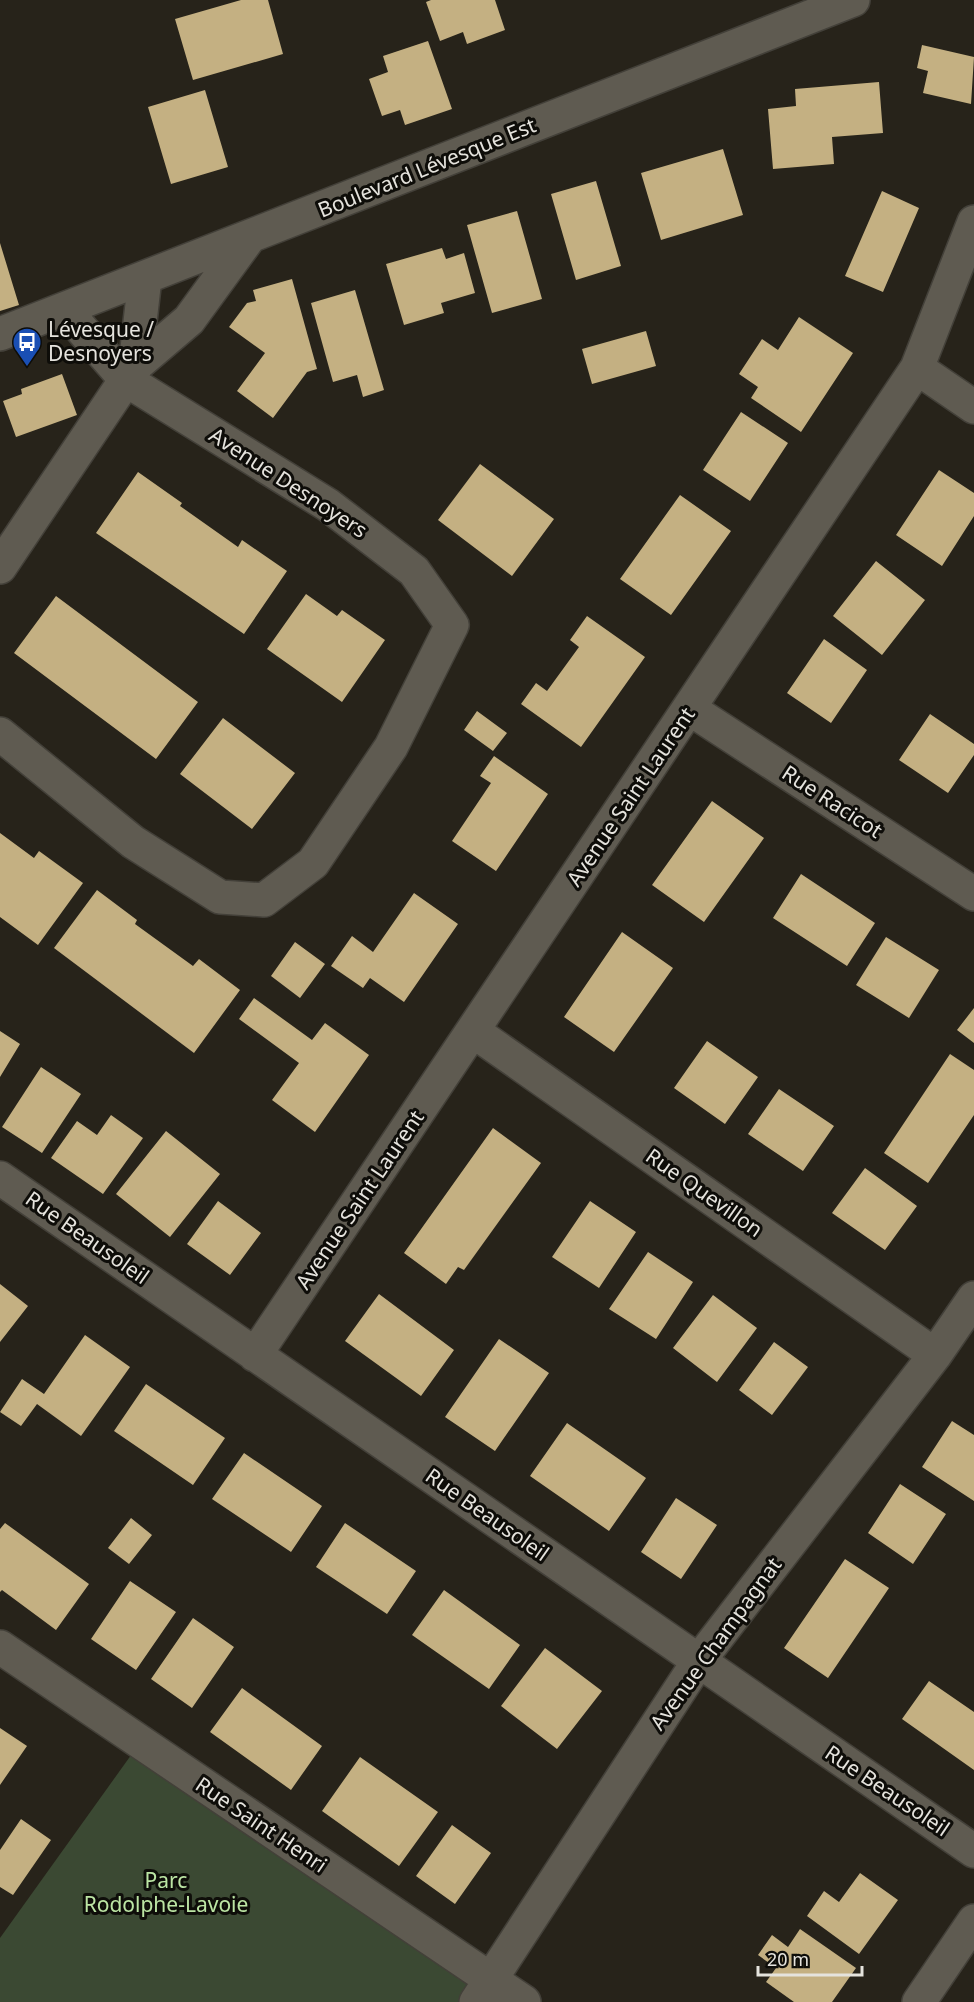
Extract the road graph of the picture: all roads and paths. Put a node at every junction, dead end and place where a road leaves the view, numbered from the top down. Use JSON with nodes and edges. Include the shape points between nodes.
{"nodes":[{"id":1,"x":853,"y":0,"type":"edge"},
{"id":2,"x":974,"y":222,"type":"edge"},
{"id":3,"x":248,"y":239,"type":"junction"},
{"id":4,"x":146,"y":278,"type":"junction"},
{"id":5,"x":64,"y":309,"type":"junction"},
{"id":6,"x":0,"y":334,"type":"edge"},
{"id":7,"x":917,"y":368,"type":"junction"},
{"id":8,"x":130,"y":373,"type":"junction"},
{"id":9,"x":974,"y":407,"type":"edge"},
{"id":10,"x":0,"y":567,"type":"edge"},
{"id":11,"x":690,"y":709,"type":"junction"},
{"id":12,"x":0,"y":734,"type":"edge"},
{"id":13,"x":974,"y":894,"type":"edge"},
{"id":14,"x":473,"y":1031,"type":"junction"},
{"id":15,"x":0,"y":1178,"type":"edge"},
{"id":16,"x":974,"y":1298,"type":"edge"},
{"id":17,"x":255,"y":1355,"type":"junction"},
{"id":18,"x":935,"y":1355,"type":"junction"},
{"id":19,"x":0,"y":1647,"type":"edge"},
{"id":20,"x":698,"y":1662,"type":"junction"},
{"id":21,"x":974,"y":1851,"type":"edge"},
{"id":22,"x":974,"y":1921,"type":"edge"},
{"id":23,"x":483,"y":1991,"type":"edge"},
{"id":24,"x":524,"y":2002,"type":"edge"},
{"id":25,"x":919,"y":2002,"type":"edge"}],
"edges":[{"from":1,"to":3,"type":"street","name":"Boulevard Lévesque Est"},
{"from":2,"to":7,"type":"street","name":"Avenue Saint Laurent"},
{"from":3,"to":4,"type":"street","name":"Boulevard Lévesque Est"},
{"from":3,"to":8,"type":"street","via":[[189,320]]},
{"from":4,"to":5,"type":"street","name":"Boulevard Lévesque Est"},
{"from":4,"to":8,"type":"street"},
{"from":5,"to":6,"type":"street","name":"Boulevard Lévesque Est"},
{"from":5,"to":8,"type":"street"},
{"from":7,"to":9,"type":"street"},
{"from":7,"to":11,"type":"street","name":"Avenue Saint Laurent"},
{"from":8,"to":10,"type":"street"},
{"from":8,"to":12,"type":"street","name":"Avenue Desnoyers","via":[[328,505],[414,571],[452,625],[391,747],[320,853],[313,863],[264,900],[220,897],[210,891],[133,842]]},
{"from":11,"to":13,"type":"street","name":"Rue Racicot"},
{"from":11,"to":14,"type":"street","name":"Avenue Saint Laurent"},
{"from":14,"to":17,"type":"street","name":"Avenue Saint Laurent"},
{"from":14,"to":18,"type":"street","name":"Rue Quevillon"},
{"from":15,"to":17,"type":"street","name":"Rue Beausoleil"},
{"from":16,"to":18,"type":"street","name":"Avenue Champagnat"},
{"from":17,"to":20,"type":"street","name":"Rue Beausoleil"},
{"from":18,"to":20,"type":"street","name":"Avenue Champagnat"},
{"from":19,"to":23,"type":"street","name":"Rue Saint Henri"},
{"from":20,"to":21,"type":"street","name":"Rue Beausoleil"},
{"from":20,"to":23,"type":"street","name":"Avenue Champagnat"},
{"from":22,"to":25,"type":"street"},
{"from":23,"to":24,"type":"street","name":"Rue Saint Henri"}]}
